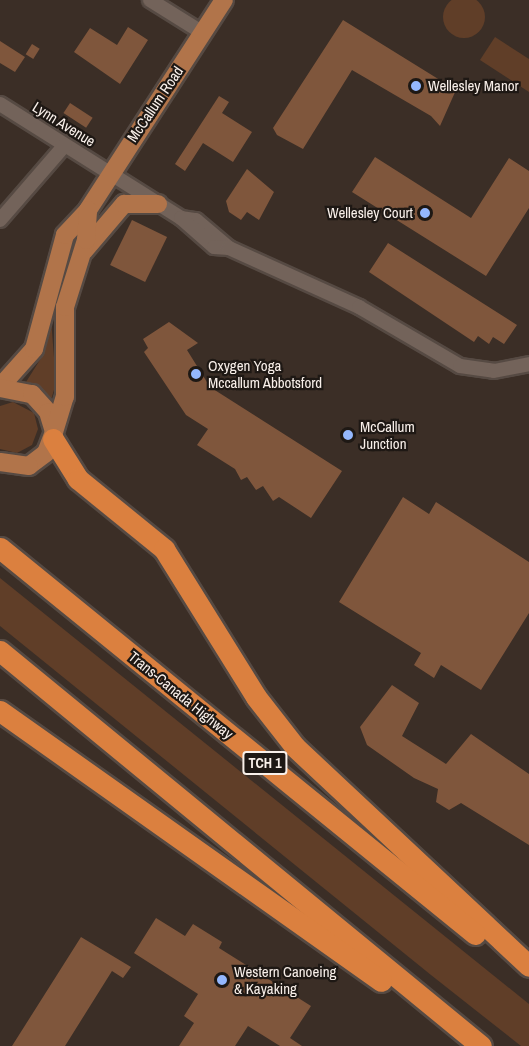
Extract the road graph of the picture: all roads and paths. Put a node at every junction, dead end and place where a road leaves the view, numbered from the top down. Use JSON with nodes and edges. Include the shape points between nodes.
{"nodes":[{"id":1,"x":150,"y":0,"type":"edge"},
{"id":2,"x":224,"y":0,"type":"edge"},
{"id":3,"x":202,"y":33,"type":"junction"},
{"id":4,"x":0,"y":104,"type":"edge"},
{"id":5,"x":65,"y":145,"type":"junction"},
{"id":6,"x":109,"y":174,"type":"junction"},
{"id":7,"x":158,"y":204,"type":"junction"},
{"id":8,"x":88,"y":210,"type":"junction"},
{"id":9,"x":0,"y":220,"type":"edge"},
{"id":10,"x":81,"y":255,"type":"junction"},
{"id":11,"x":529,"y":364,"type":"edge"},
{"id":12,"x":0,"y":388,"type":"edge"},
{"id":13,"x":54,"y":436,"type":"junction"},
{"id":14,"x":0,"y":462,"type":"edge"},
{"id":15,"x":29,"y":466,"type":"junction"},
{"id":16,"x":0,"y":473,"type":"edge"},
{"id":17,"x":0,"y":548,"type":"edge"},
{"id":18,"x":0,"y":651,"type":"edge"},
{"id":19,"x":0,"y":711,"type":"edge"},
{"id":20,"x":0,"y":728,"type":"edge"},
{"id":21,"x":140,"y":806,"type":"junction"},
{"id":22,"x":529,"y":966,"type":"edge"},
{"id":23,"x":529,"y":978,"type":"edge"},
{"id":24,"x":439,"y":1013,"type":"junction"},
{"id":25,"x":481,"y":1046,"type":"edge"}],
"edges":[{"from":1,"to":3,"type":"street"},
{"from":2,"to":3,"type":"main road","name":"McCallum Road"},
{"from":3,"to":6,"type":"main road","name":"McCallum Road"},
{"from":4,"to":5,"type":"street","name":"Lynn Avenue"},
{"from":5,"to":6,"type":"street","name":"Lynn Avenue"},
{"from":5,"to":9,"type":"street"},
{"from":6,"to":7,"type":"street","name":"Lynn Avenue"},
{"from":6,"to":8,"type":"main road","name":"McCallum Road"},
{"from":7,"to":10,"type":"main road","via":[[124,204]]},
{"from":7,"to":11,"type":"street","name":"Lynn Avenue","via":[[214,247],[229,248],[359,307],[460,366],[494,371]]},
{"from":8,"to":10,"type":"main road","name":"McCallum Road"},
{"from":8,"to":12,"type":"main road","name":"McCallum Road","via":[[59,248],[28,361]]},
{"from":10,"to":13,"type":"main road","name":"McCallum Road","via":[[65,307],[65,397]]},
{"from":12,"to":13,"type":"main road","via":[[32,394],[48,412]]},
{"from":13,"to":15,"type":"main road"},
{"from":13,"to":22,"type":"highway","via":[[78,479],[164,549],[295,747]]},
{"from":14,"to":15,"type":"main road"},
{"from":15,"to":16,"type":"main road"},
{"from":17,"to":23,"type":"highway","name":"Trans-Canada Highway","number":"TCH 1"},
{"from":18,"to":24,"type":"highway"},
{"from":19,"to":21,"type":"highway"},
{"from":20,"to":21,"type":"highway"},
{"from":21,"to":24,"type":"highway","via":[[316,937],[409,999]]},
{"from":24,"to":25,"type":"highway"}]}
